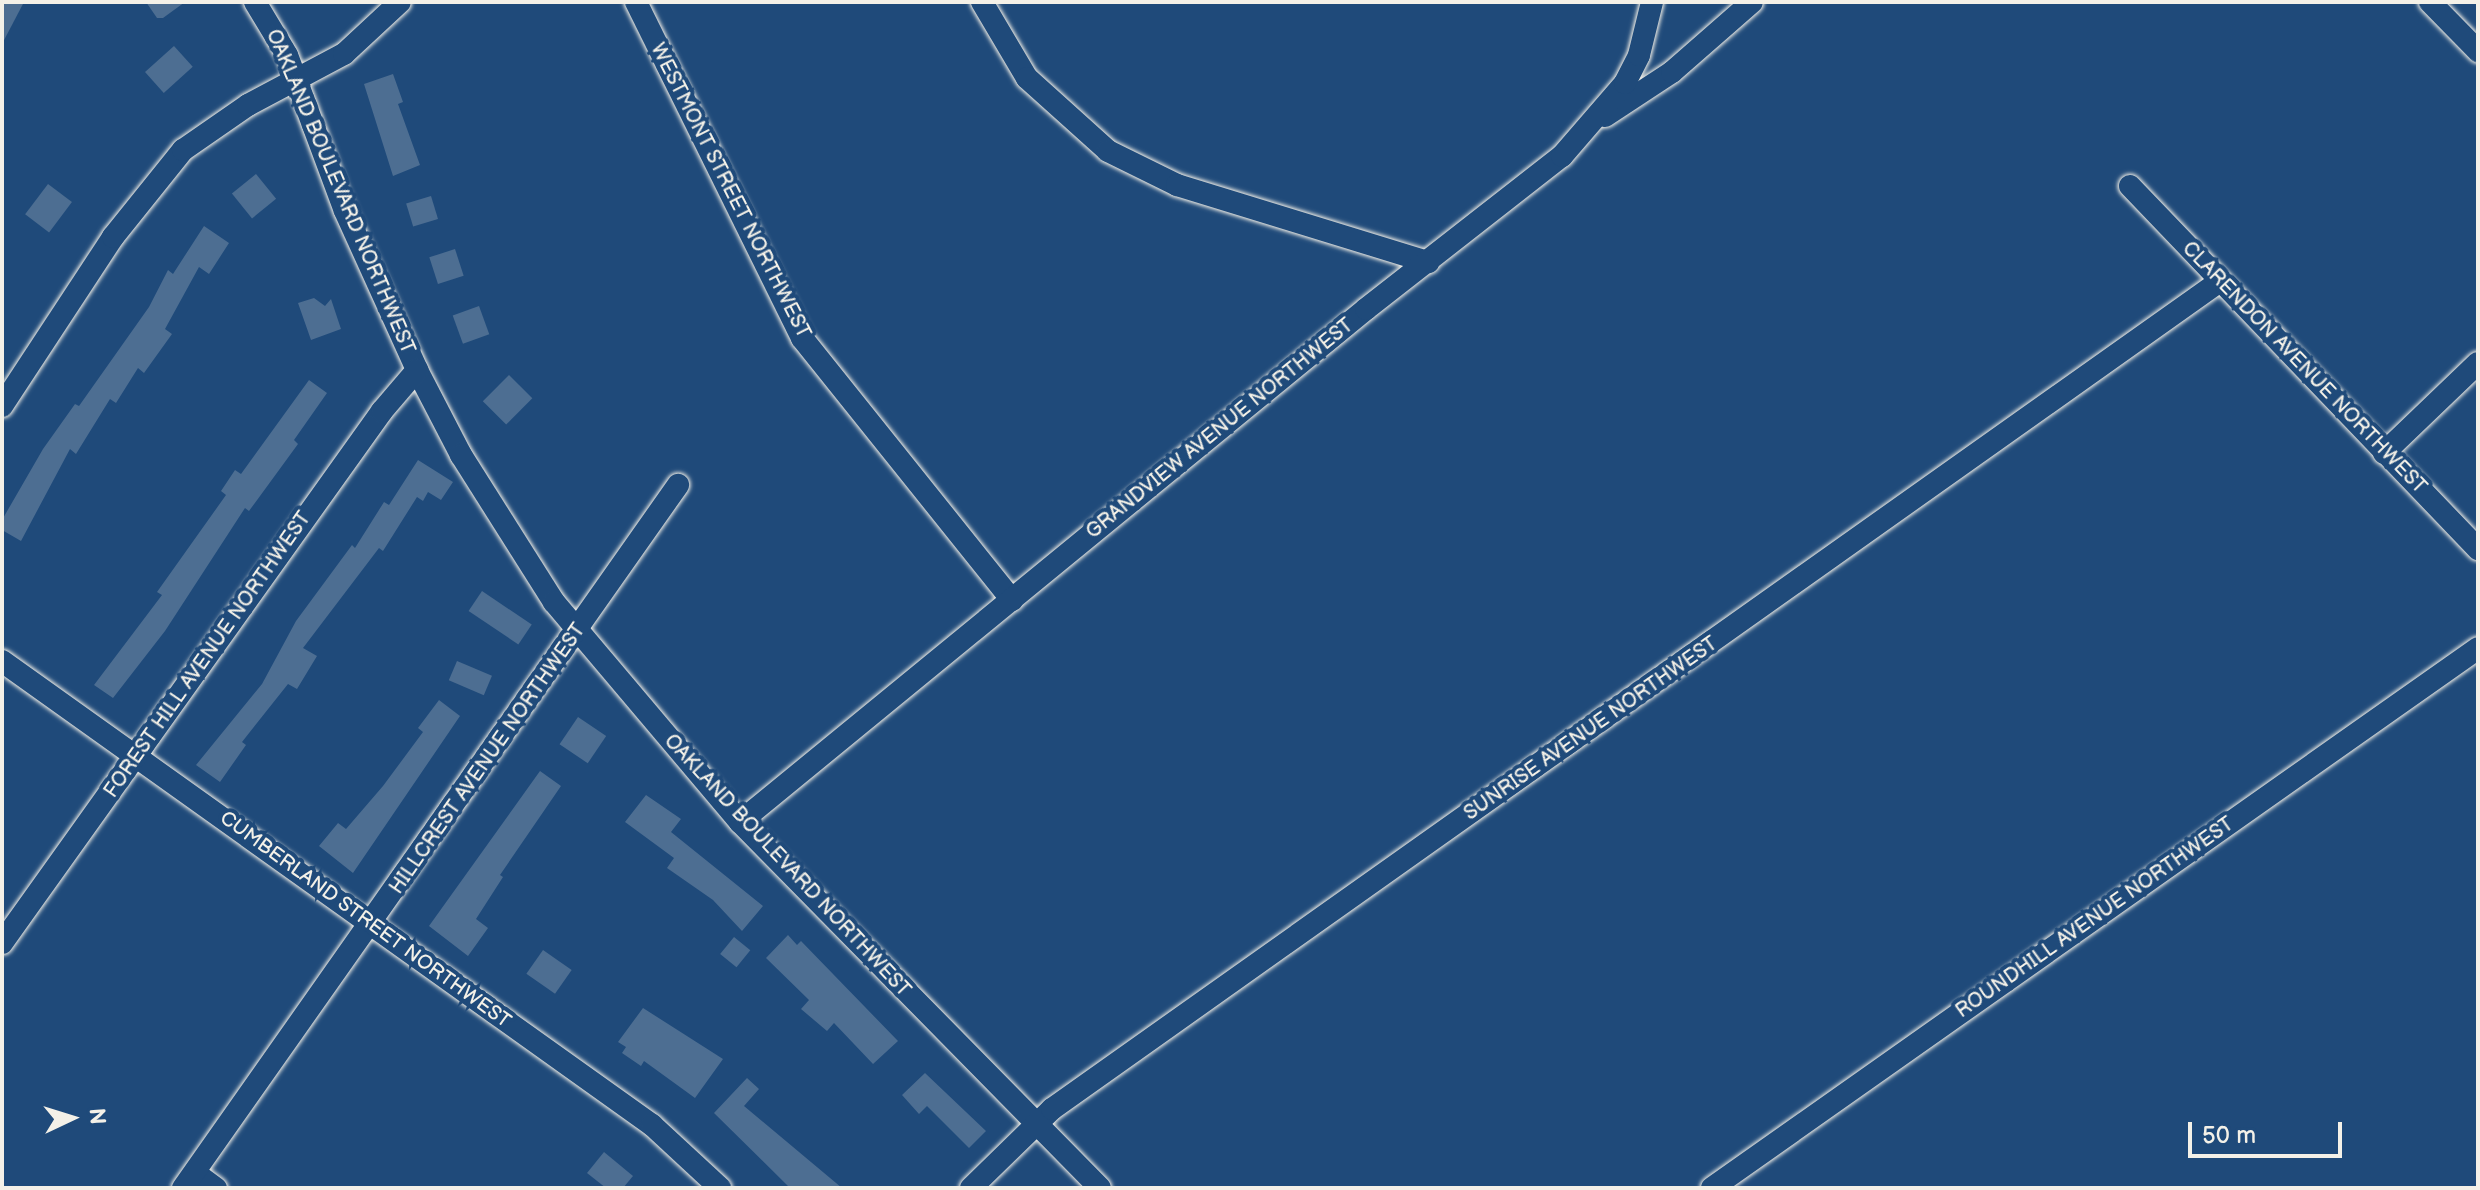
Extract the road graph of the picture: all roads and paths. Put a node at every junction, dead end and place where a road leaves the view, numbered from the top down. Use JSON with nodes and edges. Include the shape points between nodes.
{"nodes":[{"id":1,"x":255,"y":2,"type":"edge"},
{"id":2,"x":400,"y":2,"type":"edge"},
{"id":3,"x":636,"y":2,"type":"edge"},
{"id":4,"x":982,"y":2,"type":"edge"},
{"id":5,"x":1652,"y":2,"type":"edge"},
{"id":6,"x":1752,"y":2,"type":"edge"},
{"id":7,"x":2430,"y":2,"type":"edge"},
{"id":8,"x":2478,"y":51,"type":"edge"},
{"id":9,"x":298,"y":81,"type":"junction"},
{"id":10,"x":1597,"y":121,"type":"junction"},
{"id":11,"x":2130,"y":186,"type":"dead end"},
{"id":12,"x":1428,"y":262,"type":"junction"},
{"id":13,"x":2220,"y":281,"type":"junction"},
{"id":14,"x":2478,"y":363,"type":"edge"},
{"id":15,"x":417,"y":370,"type":"junction"},
{"id":16,"x":2,"y":406,"type":"edge"},
{"id":17,"x":2384,"y":453,"type":"junction"},
{"id":18,"x":678,"y":485,"type":"dead end"},
{"id":19,"x":2478,"y":549,"type":"edge"},
{"id":20,"x":1012,"y":600,"type":"junction"},
{"id":21,"x":578,"y":633,"type":"junction"},
{"id":22,"x":2478,"y":648,"type":"edge"},
{"id":23,"x":2,"y":661,"type":"edge"},
{"id":24,"x":135,"y":757,"type":"junction"},
{"id":25,"x":740,"y":822,"type":"junction"},
{"id":26,"x":371,"y":925,"type":"junction"},
{"id":27,"x":2,"y":943,"type":"edge"},
{"id":28,"x":1036,"y":1123,"type":"junction"},
{"id":29,"x":189,"y":1180,"type":"edge"},
{"id":30,"x":216,"y":1188,"type":"edge"},
{"id":31,"x":720,"y":1188,"type":"edge"},
{"id":32,"x":971,"y":1188,"type":"edge"},
{"id":33,"x":1100,"y":1188,"type":"edge"},
{"id":34,"x":1712,"y":1188,"type":"edge"}],
"edges":[{"from":1,"to":9,"type":"street","name":"OAKLAND BOULEVARD NORTHWEST"},
{"from":2,"to":9,"type":"street","via":[[344,54]]},
{"from":3,"to":20,"type":"street","name":"WESTMONT STREET NORTHWEST","via":[[802,338]]},
{"from":4,"to":12,"type":"street","via":[[1027,78],[1108,151],[1177,185]]},
{"from":5,"to":10,"type":"street","name":"GRANDVIEW AVENUE NORTHWEST","via":[[1639,55]]},
{"from":6,"to":10,"type":"street","via":[[1672,72]]},
{"from":7,"to":8,"type":"street"},
{"from":9,"to":15,"type":"street","name":"OAKLAND BOULEVARD NORTHWEST","via":[[345,211]]},
{"from":9,"to":16,"type":"street","via":[[210,128],[155,180]]},
{"from":10,"to":12,"type":"street","name":"GRANDVIEW AVENUE NORTHWEST"},
{"from":11,"to":13,"type":"street","name":"CLARENDON AVENUE NORTHWEST"},
{"from":12,"to":20,"type":"street","name":"GRANDVIEW AVENUE NORTHWEST"},
{"from":13,"to":17,"type":"street","name":"CLARENDON AVENUE NORTHWEST"},
{"from":13,"to":28,"type":"street","name":"SUNRISE AVENUE NORTHWEST"},
{"from":14,"to":17,"type":"street"},
{"from":15,"to":21,"type":"street","name":"OAKLAND BOULEVARD NORTHWEST","via":[[516,547]]},
{"from":15,"to":24,"type":"street","name":"FOREST HILL AVENUE NORTHWEST","via":[[382,411]]},
{"from":17,"to":19,"type":"street","name":"CLARENDON AVENUE NORTHWEST"},
{"from":18,"to":21,"type":"street","name":"HILLCREST AVENUE NORTHWEST"},
{"from":20,"to":25,"type":"street","name":"GRANDVIEW AVENUE NORTHWEST"},
{"from":21,"to":25,"type":"street","name":"OAKLAND BOULEVARD NORTHWEST"},
{"from":21,"to":26,"type":"street","name":"HILLCREST AVENUE NORTHWEST"},
{"from":22,"to":34,"type":"street","name":"ROUNDHILL AVENUE NORTHWEST"},
{"from":23,"to":24,"type":"street","name":"CUMBERLAND STREET NORTHWEST"},
{"from":24,"to":26,"type":"street","name":"CUMBERLAND STREET NORTHWEST"},
{"from":24,"to":27,"type":"street","name":"FOREST HILL AVENUE NORTHWEST"},
{"from":25,"to":28,"type":"street","name":"OAKLAND BOULEVARD NORTHWEST"},
{"from":26,"to":29,"type":"street","name":"HILLCREST AVENUE NORTHWEST"},
{"from":26,"to":31,"type":"street","name":"CUMBERLAND STREET NORTHWEST","via":[[652,1125]]},
{"from":28,"to":32,"type":"street","name":"SUNRISE AVENUE NORTHWEST"},
{"from":28,"to":33,"type":"street","name":"OAKLAND BOULEVARD NORTHWEST"},
{"from":29,"to":30,"type":"street"}]}
